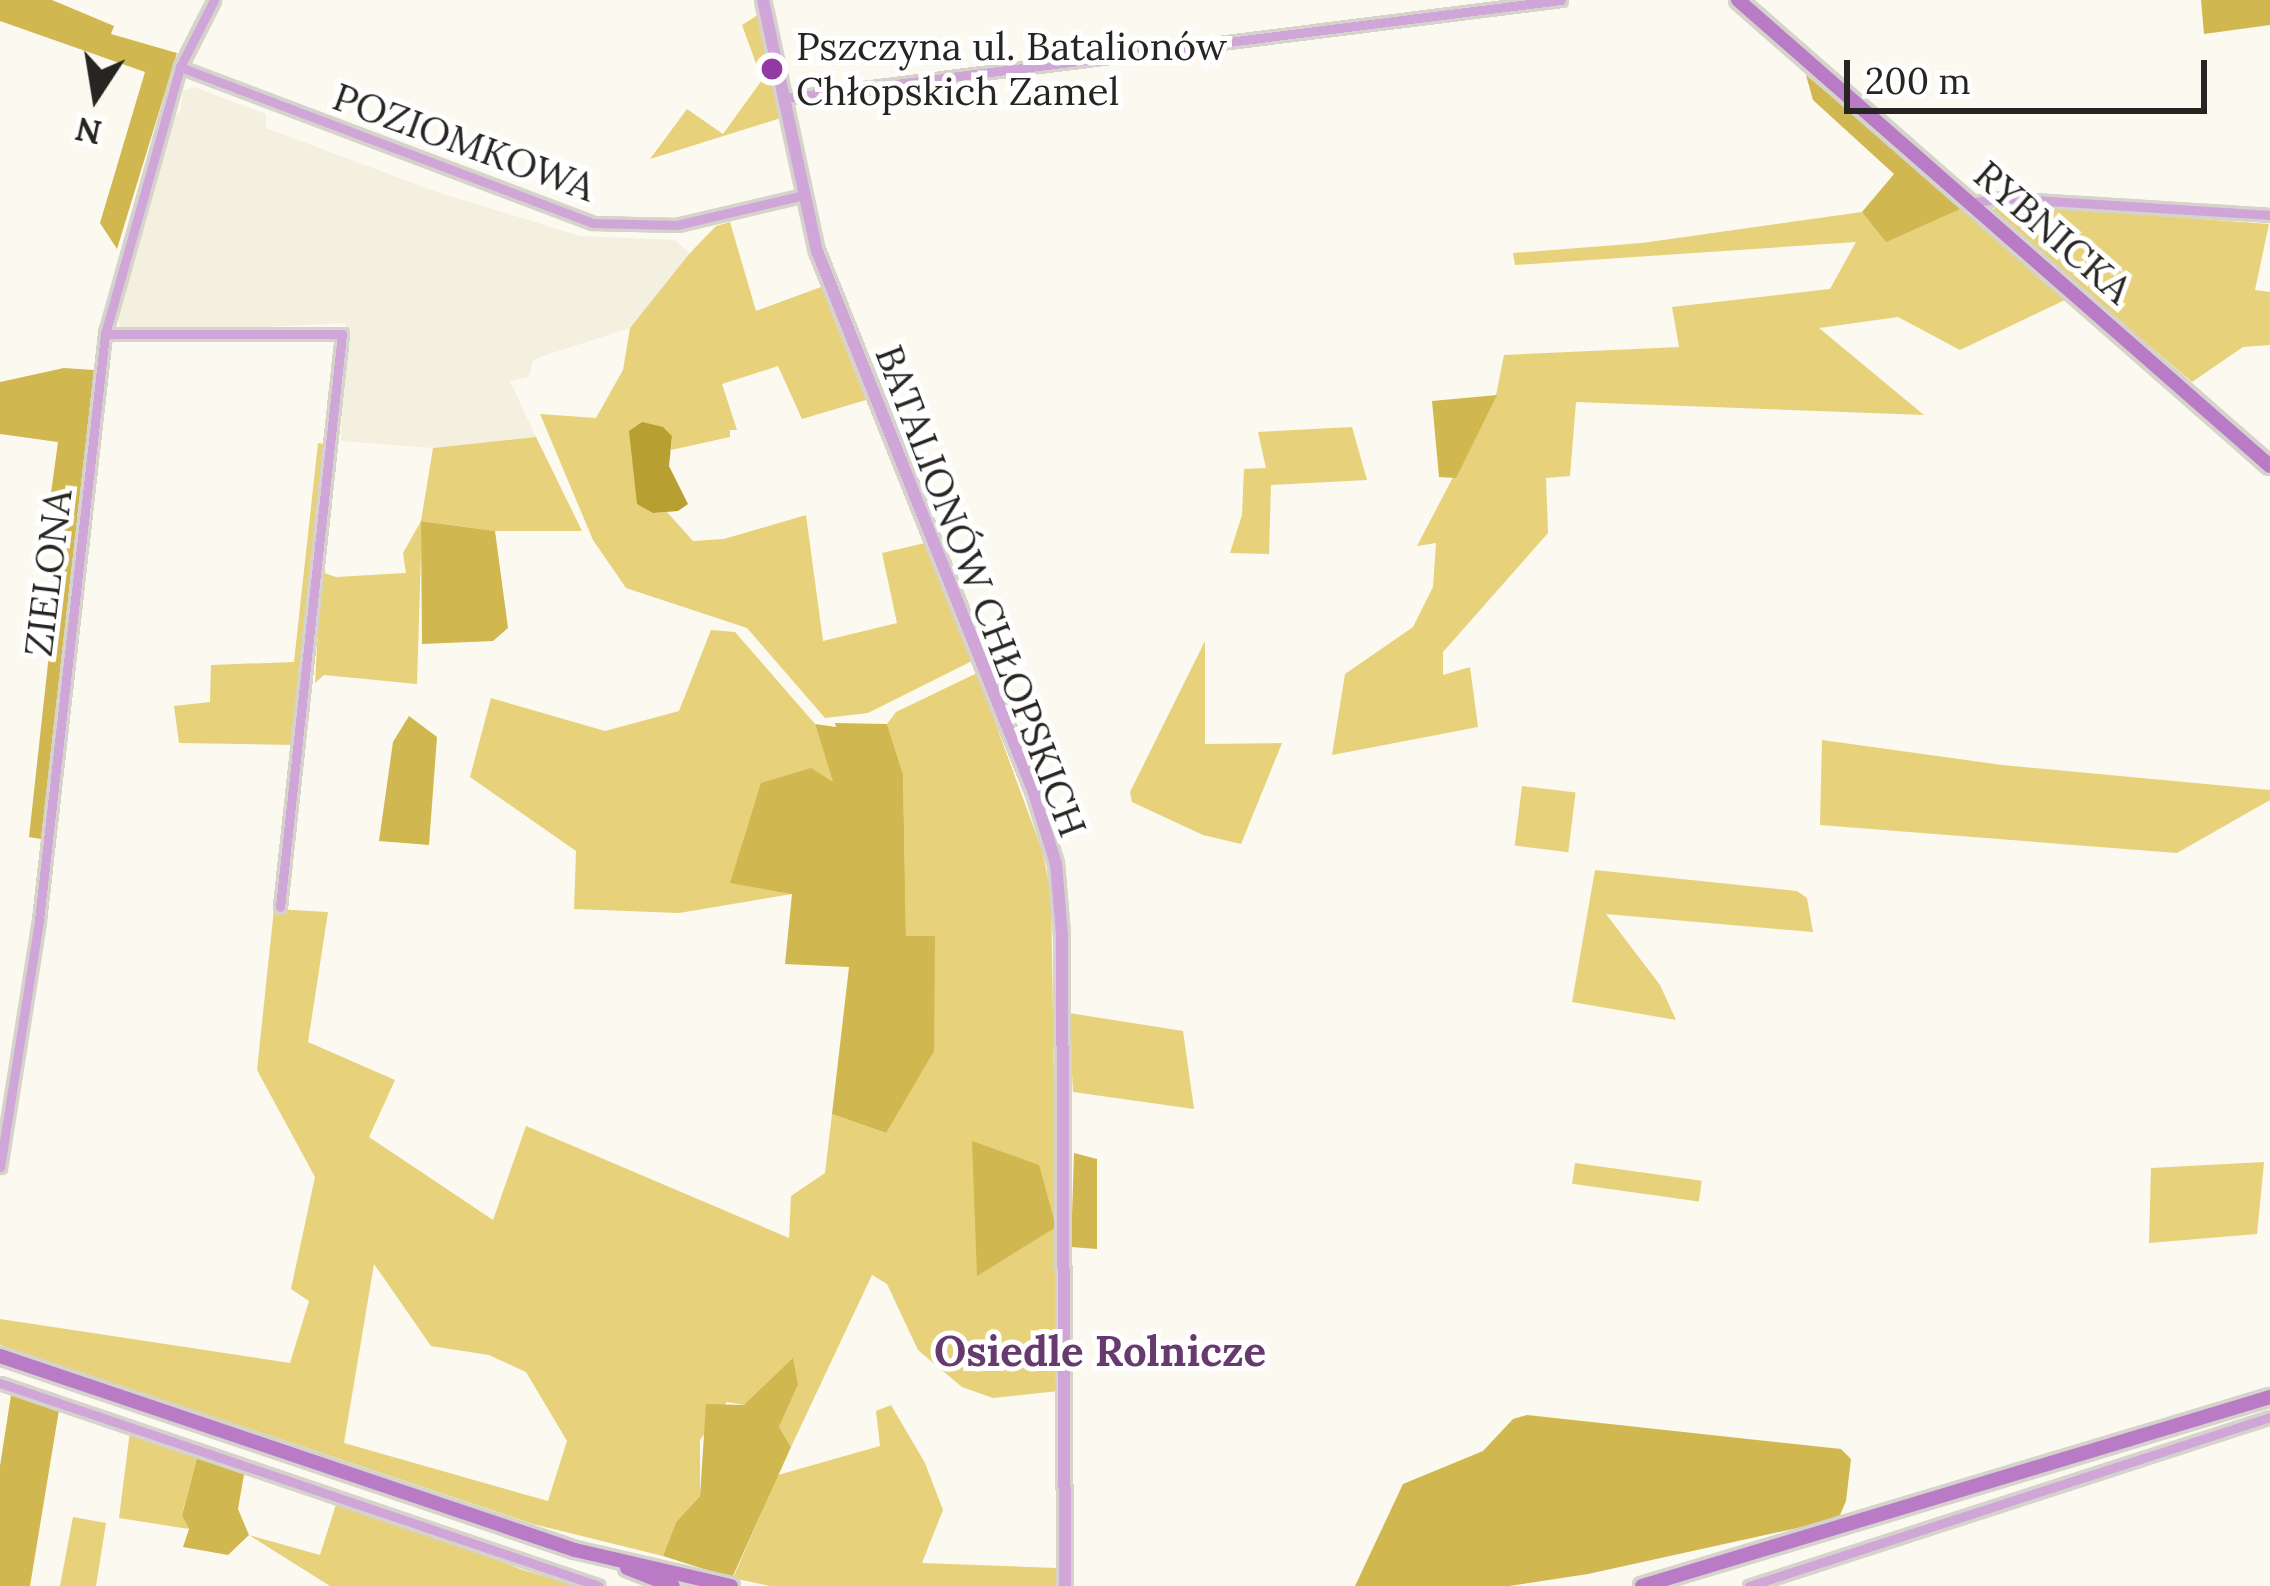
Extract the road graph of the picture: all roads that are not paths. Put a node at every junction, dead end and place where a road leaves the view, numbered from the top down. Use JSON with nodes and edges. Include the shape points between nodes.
{"nodes":[{"id":1,"x":214,"y":0,"type":"edge"},
{"id":2,"x":764,"y":0,"type":"edge"},
{"id":3,"x":1561,"y":0,"type":"edge"},
{"id":4,"x":1738,"y":0,"type":"edge"},
{"id":5,"x":180,"y":68,"type":"junction"},
{"id":6,"x":785,"y":98,"type":"junction"},
{"id":7,"x":804,"y":195,"type":"junction"},
{"id":8,"x":1970,"y":203,"type":"junction"},
{"id":9,"x":2270,"y":215,"type":"edge"},
{"id":10,"x":105,"y":334,"type":"junction"},
{"id":11,"x":2270,"y":466,"type":"edge"},
{"id":12,"x":280,"y":907,"type":"dead end"},
{"id":13,"x":0,"y":1167,"type":"edge"},
{"id":14,"x":0,"y":1356,"type":"edge"},
{"id":15,"x":0,"y":1383,"type":"edge"},
{"id":16,"x":2270,"y":1397,"type":"edge"},
{"id":17,"x":2270,"y":1417,"type":"edge"},
{"id":18,"x":612,"y":1561,"type":"junction"},
{"id":19,"x":1068,"y":1582,"type":"edge"},
{"id":20,"x":598,"y":1586,"type":"edge"},
{"id":21,"x":673,"y":1586,"type":"edge"},
{"id":22,"x":731,"y":1586,"type":"edge"},
{"id":23,"x":1642,"y":1586,"type":"edge"},
{"id":24,"x":1749,"y":1586,"type":"edge"}],
"edges":[{"from":1,"to":5,"type":"street","name":"ZIELONA"},
{"from":2,"to":6,"type":"street","name":"BATALIONÓW CHŁOPSKICH"},
{"from":3,"to":6,"type":"street"},
{"from":4,"to":8,"type":"main road","name":"RYBNICKA"},
{"from":5,"to":7,"type":"street","name":"POZIOMKOWA","via":[[593,223],[677,225]]},
{"from":5,"to":10,"type":"street","name":"ZIELONA"},
{"from":6,"to":7,"type":"street","name":"BATALIONÓW CHŁOPSKICH"},
{"from":7,"to":19,"type":"street","name":"BATALIONÓW CHŁOPSKICH","via":[[832,295],[1056,864]]},
{"from":8,"to":9,"type":"street","via":[[2001,198]]},
{"from":8,"to":11,"type":"main road","name":"RYBNICKA"},
{"from":10,"to":12,"type":"street","via":[[342,334]]},
{"from":10,"to":13,"type":"street","name":"ZIELONA","via":[[39,920]]},
{"from":14,"to":18,"type":"main road"},
{"from":15,"to":20,"type":"street"},
{"from":16,"to":23,"type":"main road"},
{"from":17,"to":24,"type":"street"},
{"from":18,"to":21,"type":"main road"},
{"from":18,"to":22,"type":"main road"}]}
